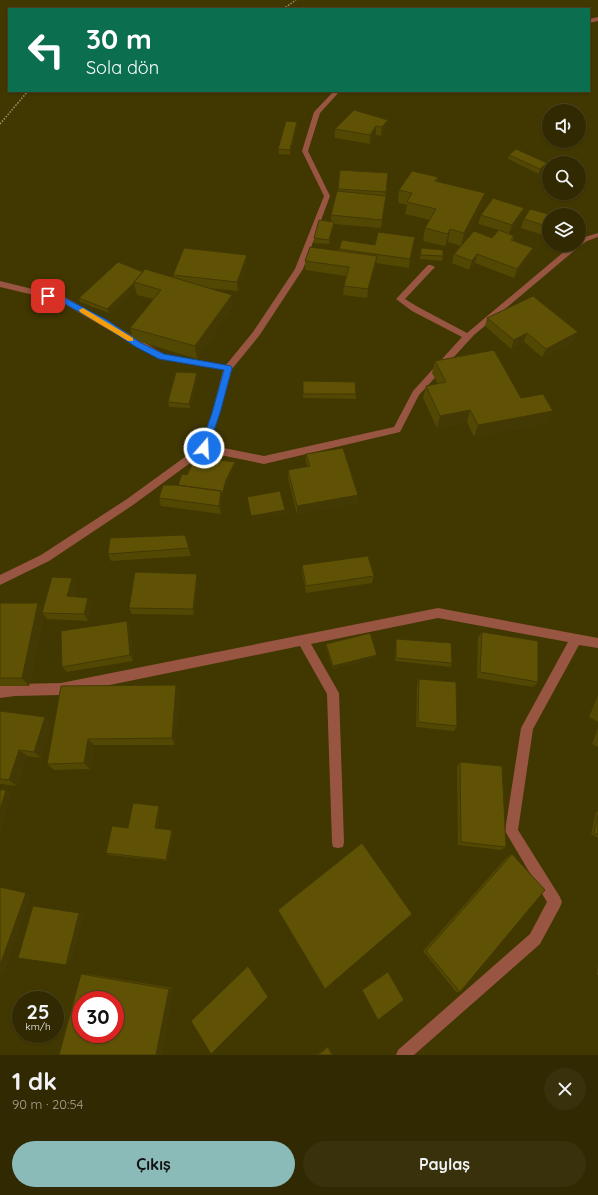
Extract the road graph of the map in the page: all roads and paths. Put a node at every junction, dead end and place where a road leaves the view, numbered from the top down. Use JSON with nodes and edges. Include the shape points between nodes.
{"nodes":[{"id":1,"x":296,"y":0,"type":"edge"},
{"id":2,"x":284,"y":8,"type":"edge"},
{"id":3,"x":27,"y":92,"type":"edge"},
{"id":4,"x":336,"y":92,"type":"edge"},
{"id":5,"x":0,"y":124,"type":"edge"},
{"id":6,"x":598,"y":235,"type":"edge"},
{"id":7,"x":586,"y":238,"type":"edge"},
{"id":8,"x":569,"y":252,"type":"edge"},
{"id":9,"x":431,"y":267,"type":"dead end"},
{"id":10,"x":0,"y":284,"type":"edge"},
{"id":11,"x":468,"y":337,"type":"junction"},
{"id":12,"x":228,"y":368,"type":"junction"},
{"id":13,"x":204,"y":448,"type":"junction"},
{"id":14,"x":0,"y":580,"type":"edge"},
{"id":15,"x":576,"y":639,"type":"junction"},
{"id":16,"x":302,"y":640,"type":"junction"},
{"id":17,"x":598,"y":643,"type":"edge"},
{"id":18,"x":0,"y":692,"type":"edge"},
{"id":19,"x":338,"y":842,"type":"dead end"},
{"id":20,"x":403,"y":1055,"type":"edge"}],
"edges":[{"from":1,"to":2,"type":"path"},
{"from":3,"to":5,"type":"path"},
{"from":4,"to":12,"type":"street","via":[[317,112],[305,151],[327,196],[299,269],[256,334]]},
{"from":6,"to":7,"type":"street"},
{"from":8,"to":11,"type":"street"},
{"from":9,"to":11,"type":"street","via":[[400,299]]},
{"from":10,"to":12,"type":"street","via":[[62,299],[162,357]]},
{"from":11,"to":13,"type":"street","via":[[416,393],[397,430],[264,460]]},
{"from":12,"to":13,"type":"street"},
{"from":13,"to":14,"type":"street","via":[[130,502],[45,558]]},
{"from":15,"to":16,"type":"street","via":[[438,613]]},
{"from":15,"to":17,"type":"street"},
{"from":15,"to":20,"type":"street","via":[[527,728],[511,831],[554,902],[535,939]]},
{"from":16,"to":18,"type":"street","via":[[61,689]]},
{"from":16,"to":19,"type":"street","via":[[333,693]]}]}
